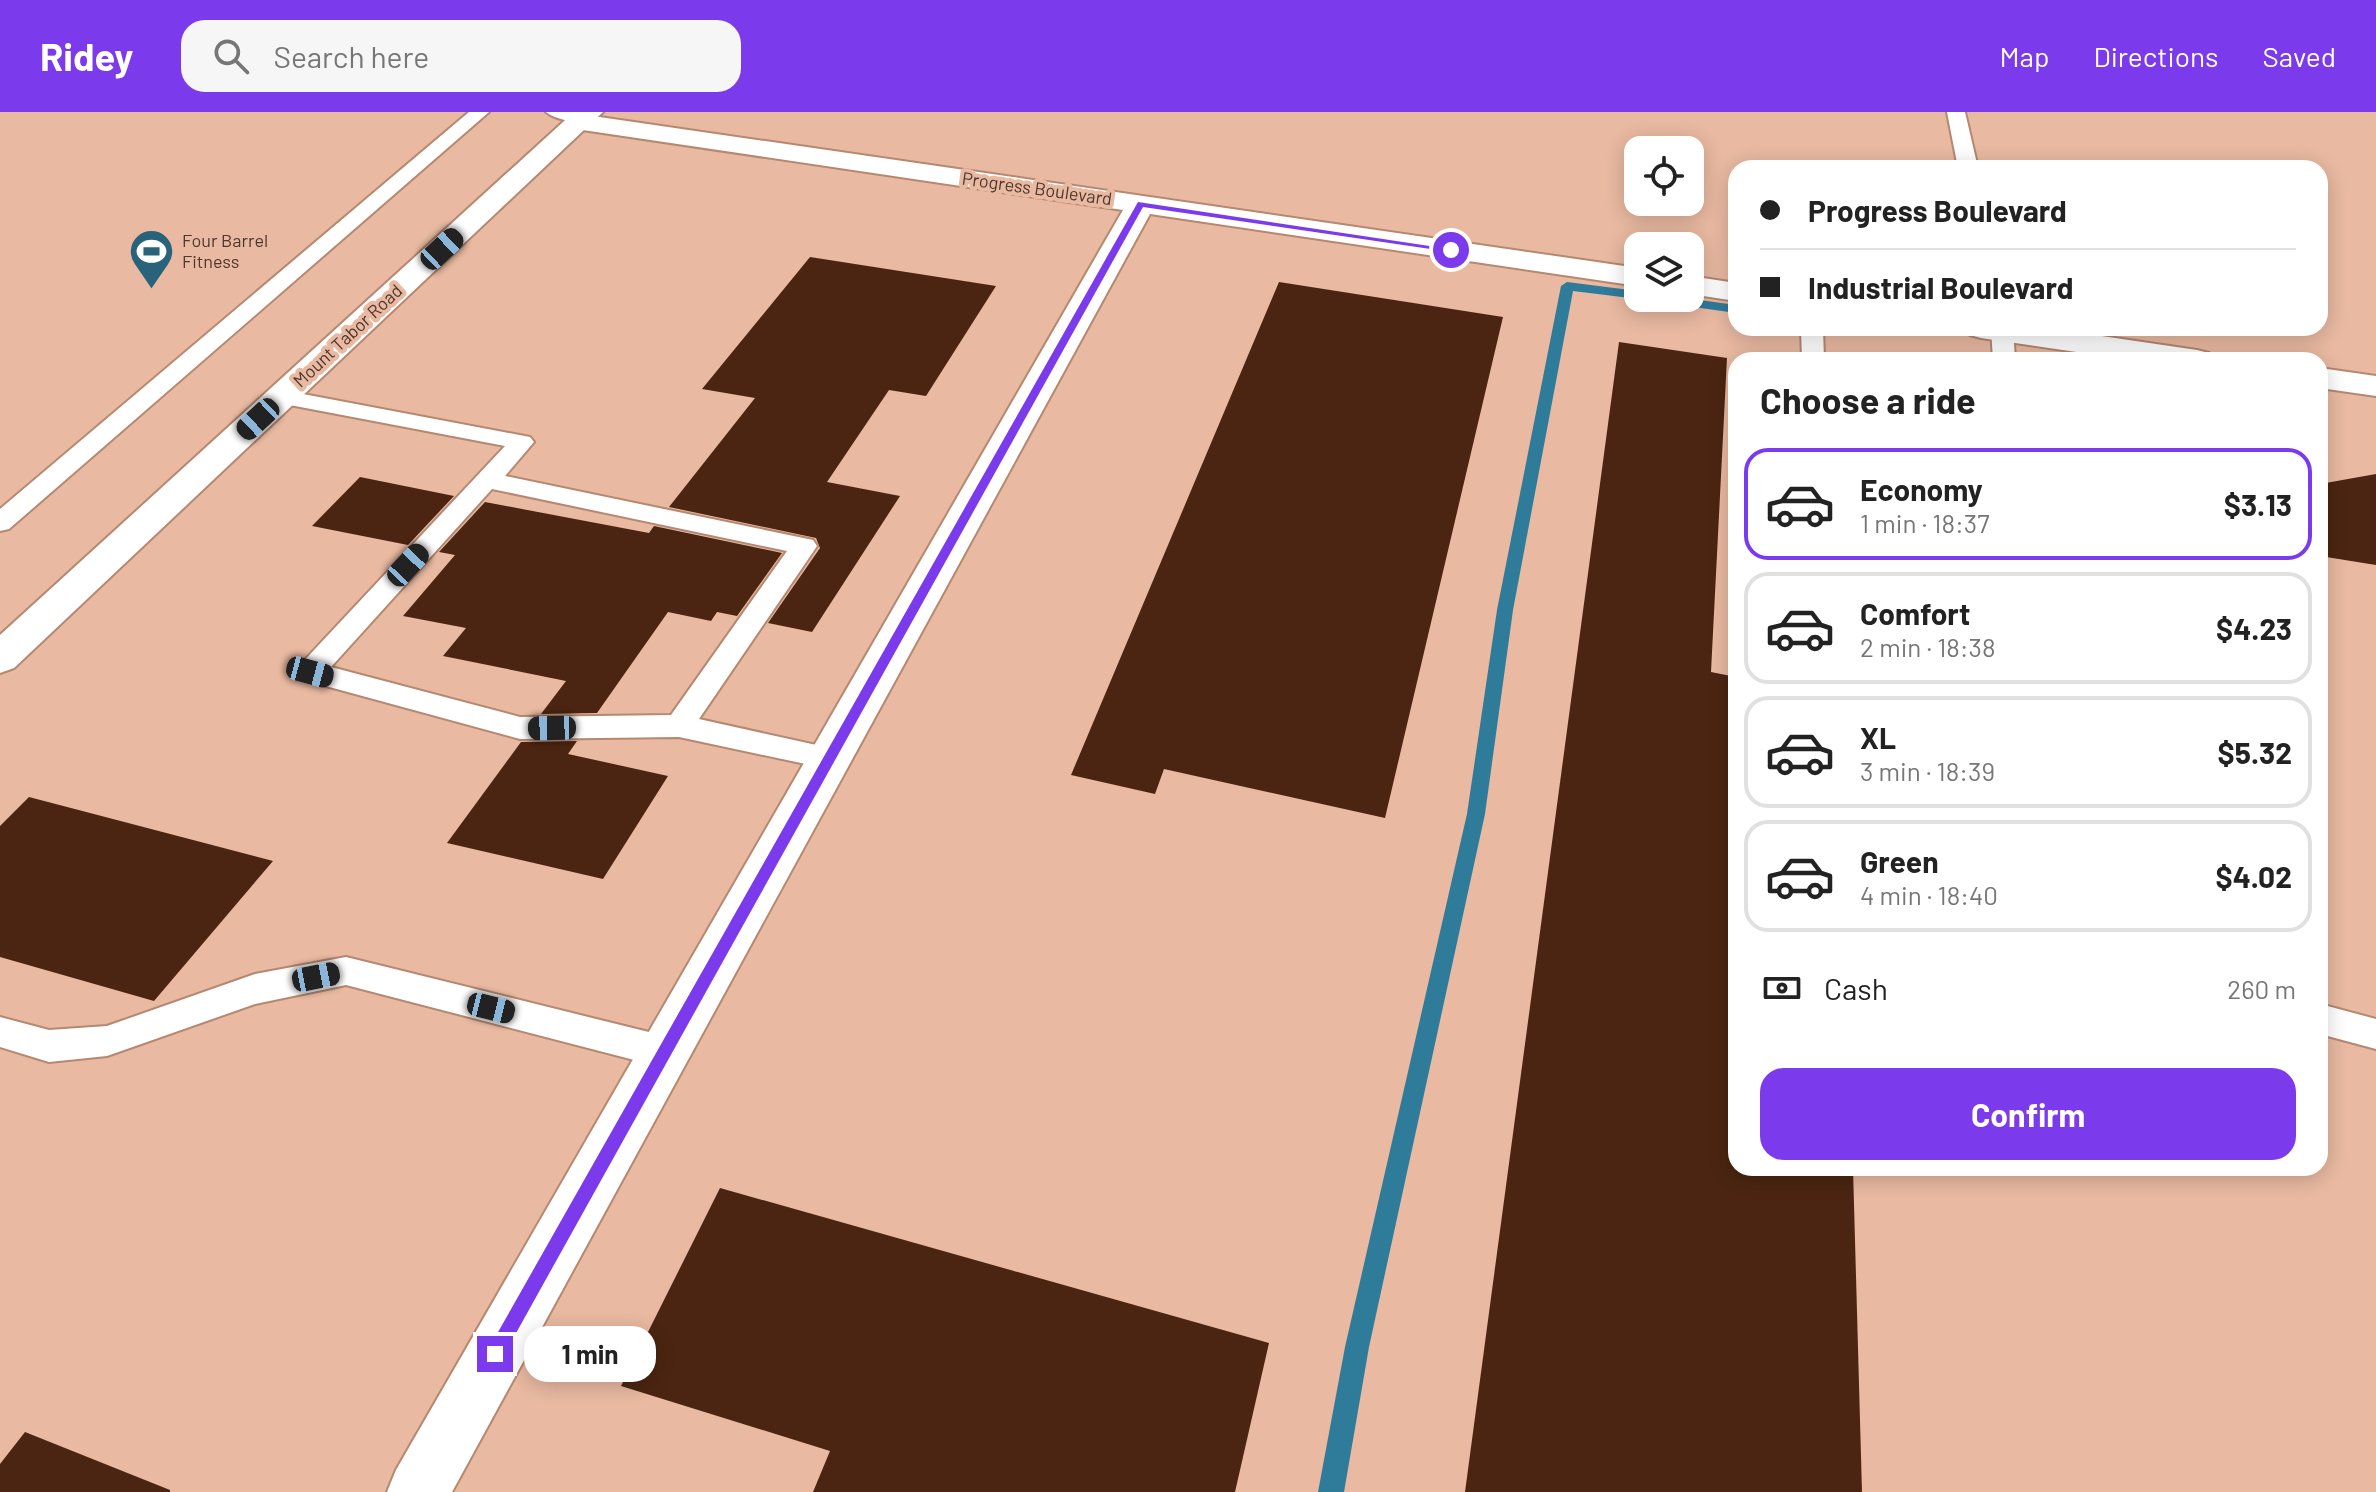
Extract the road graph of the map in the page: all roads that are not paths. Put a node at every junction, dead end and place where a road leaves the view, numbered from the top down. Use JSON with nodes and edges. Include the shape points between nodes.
{"nodes":[{"id":1,"x":480,"y":112,"type":"edge"},
{"id":2,"x":1956,"y":112,"type":"edge"},
{"id":3,"x":577,"y":116,"type":"edge"},
{"id":4,"x":1966,"y":160,"type":"edge"},
{"id":5,"x":1141,"y":204,"type":"junction"},
{"id":6,"x":1624,"y":275,"type":"edge"},
{"id":7,"x":1704,"y":287,"type":"edge"},
{"id":8,"x":1728,"y":291,"type":"edge"},
{"id":9,"x":1997,"y":337,"type":"edge"},
{"id":10,"x":2127,"y":352,"type":"edge"},
{"id":11,"x":2328,"y":379,"type":"edge"},
{"id":12,"x":2376,"y":386,"type":"edge"},
{"id":13,"x":282,"y":397,"type":"junction"},
{"id":14,"x":487,"y":480,"type":"junction"},
{"id":15,"x":0,"y":523,"type":"edge"},
{"id":16,"x":0,"y":658,"type":"edge"},
{"id":17,"x":679,"y":726,"type":"junction"},
{"id":18,"x":829,"y":758,"type":"junction"},
{"id":19,"x":2328,"y":1021,"type":"edge"},
{"id":20,"x":0,"y":1032,"type":"edge"},
{"id":21,"x":2376,"y":1034,"type":"edge"},
{"id":22,"x":665,"y":1052,"type":"junction"},
{"id":23,"x":418,"y":1492,"type":"edge"}],
"edges":[{"from":1,"to":15,"type":"lane"},
{"from":2,"to":4,"type":"lane"},
{"from":3,"to":5,"type":"street","name":"Progress Boulevard"},
{"from":3,"to":13,"type":"street","name":"Mount Tabor Road"},
{"from":5,"to":6,"type":"street","name":"Progress Boulevard"},
{"from":5,"to":18,"type":"street"},
{"from":7,"to":8,"type":"street"},
{"from":9,"to":10,"type":"street"},
{"from":11,"to":12,"type":"street"},
{"from":13,"to":14,"type":"lane","via":[[522,442]]},
{"from":13,"to":16,"type":"street","name":"Mount Tabor Road"},
{"from":14,"to":17,"type":"lane","via":[[804,546]]},
{"from":14,"to":17,"type":"lane","via":[[310,672],[520,728]]},
{"from":17,"to":18,"type":"lane"},
{"from":18,"to":22,"type":"street"},
{"from":19,"to":21,"type":"lane"},
{"from":20,"to":22,"type":"lane","via":[[49,1046],[107,1041],[255,989],[346,971]]},
{"from":22,"to":23,"type":"street"}]}
